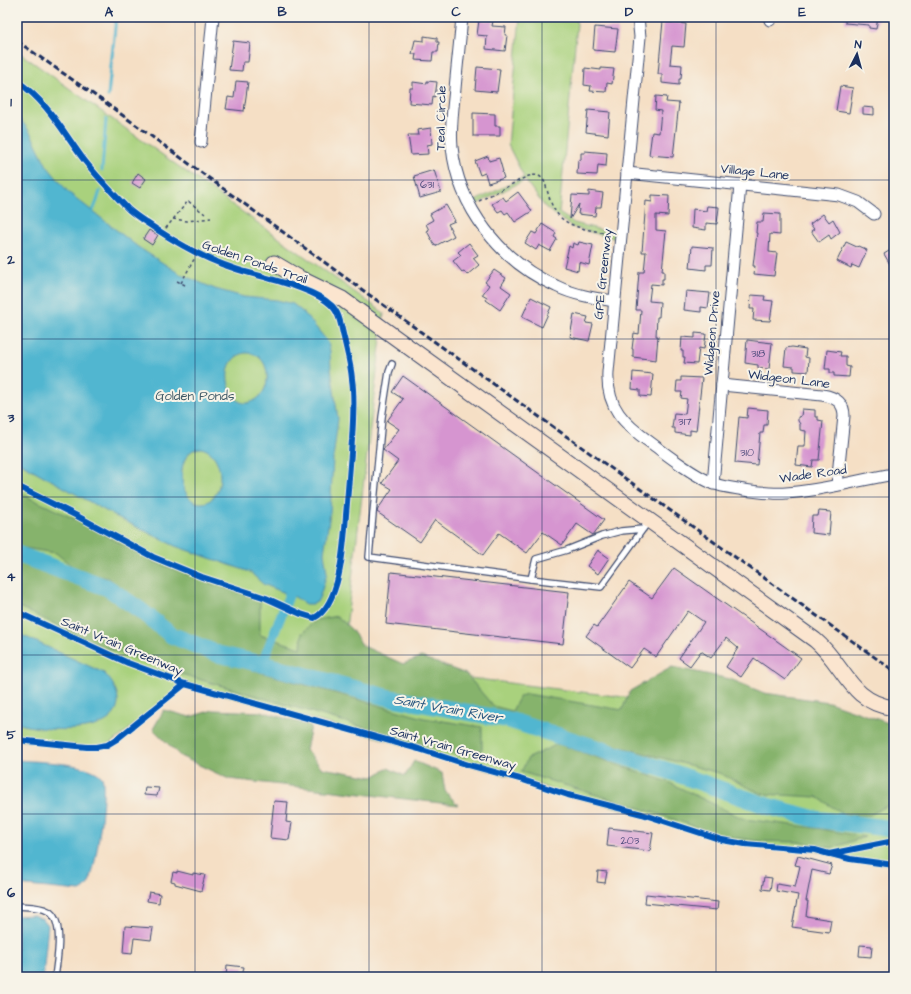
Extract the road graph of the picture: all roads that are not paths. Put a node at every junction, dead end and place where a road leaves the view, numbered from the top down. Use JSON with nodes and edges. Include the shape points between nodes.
{"nodes":[{"id":1,"x":213,"y":17,"type":"edge"},
{"id":2,"x":462,"y":17,"type":"edge"},
{"id":3,"x":638,"y":17,"type":"edge"},
{"id":4,"x":201,"y":142,"type":"dead end"},
{"id":5,"x":627,"y":173,"type":"junction"},
{"id":6,"x":740,"y":185,"type":"junction"},
{"id":7,"x":874,"y":214,"type":"dead end"},
{"id":8,"x":274,"y":263,"type":"dead end"},
{"id":9,"x":614,"y":301,"type":"junction"},
{"id":10,"x":392,"y":364,"type":"dead end"},
{"id":11,"x":722,"y":385,"type":"junction"},
{"id":12,"x":894,"y":474,"type":"edge"},
{"id":13,"x":713,"y":484,"type":"junction"},
{"id":14,"x":837,"y":485,"type":"junction"},
{"id":15,"x":646,"y":524,"type":"junction"},
{"id":16,"x":532,"y":579,"type":"junction"},
{"id":17,"x":894,"y":708,"type":"edge"},
{"id":18,"x":17,"y":906,"type":"edge"},
{"id":19,"x":55,"y":977,"type":"edge"}],
"edges":[{"from":1,"to":4,"type":"street"},
{"from":2,"to":9,"type":"street","name":"Teal Circle","via":[[452,140],[460,183],[470,206],[501,249],[532,274],[564,290]]},
{"from":3,"to":5,"type":"street","name":"GPE Greenway","via":[[640,38]]},
{"from":5,"to":6,"type":"street","name":"Village Lane"},
{"from":5,"to":9,"type":"street","name":"GPE Greenway"},
{"from":6,"to":7,"type":"street","name":"Village Lane","via":[[839,195],[858,202]]},
{"from":6,"to":11,"type":"street","name":"Widgeon Drive"},
{"from":8,"to":15,"type":"street","via":[[342,299]]},
{"from":9,"to":13,"type":"street","name":"GPE Greenway","via":[[607,379],[609,394],[618,413],[641,436]]},
{"from":10,"to":16,"type":"lane","via":[[382,417],[369,557]]},
{"from":11,"to":13,"type":"street","name":"Widgeon Drive"},
{"from":11,"to":14,"type":"street","name":"Widgeon Lane","via":[[822,395],[838,401],[844,411]]},
{"from":12,"to":14,"type":"street","name":"Wade Road"},
{"from":13,"to":14,"type":"street","name":"Wade Road","via":[[776,493],[800,492]]},
{"from":15,"to":16,"type":"lane","via":[[536,559]]},
{"from":15,"to":16,"type":"lane","via":[[602,587]]},
{"from":15,"to":17,"type":"street","via":[[816,640],[863,697],[879,705]]},
{"from":18,"to":19,"type":"lane","via":[[44,909],[52,913],[58,923],[59,942]]}]}
